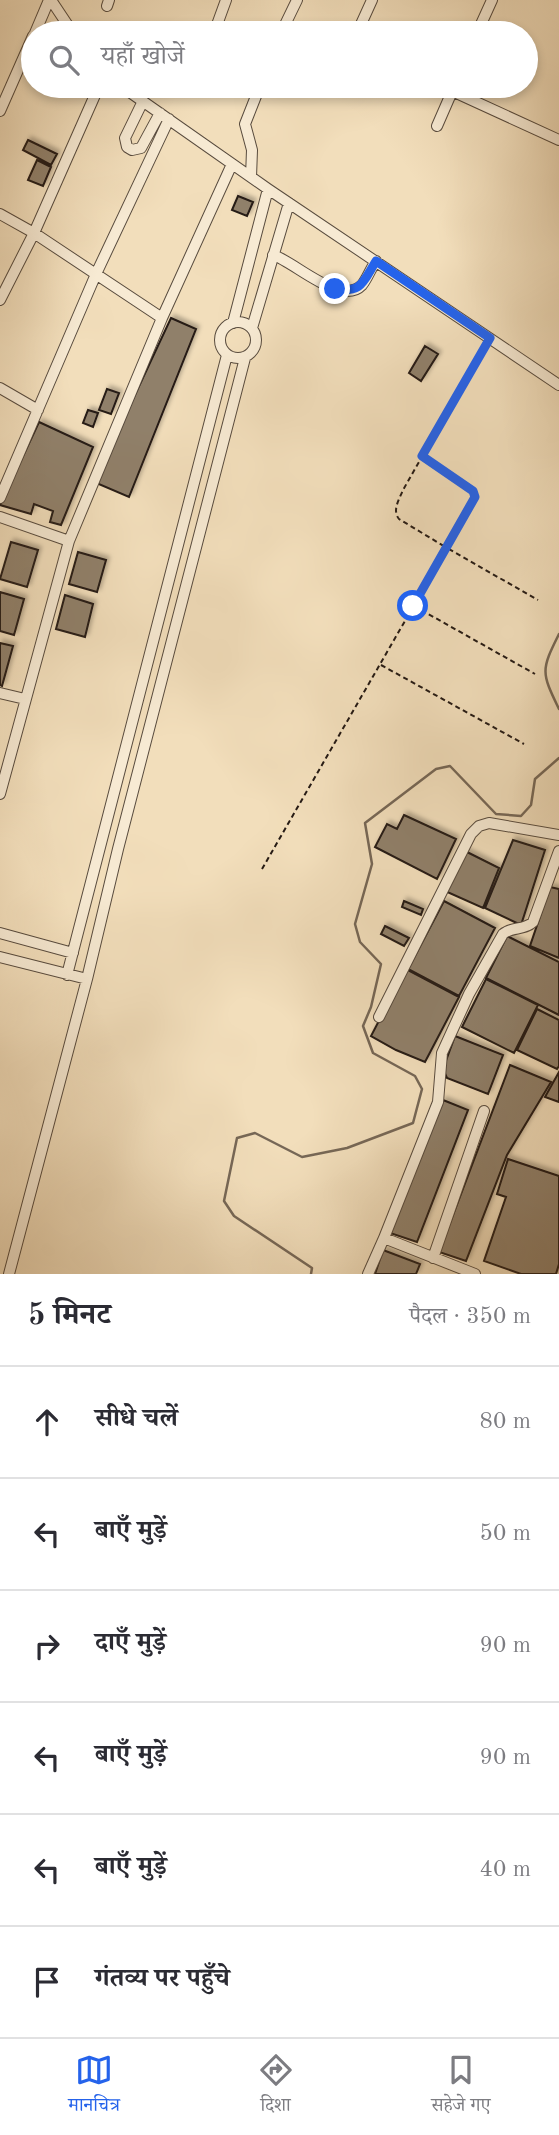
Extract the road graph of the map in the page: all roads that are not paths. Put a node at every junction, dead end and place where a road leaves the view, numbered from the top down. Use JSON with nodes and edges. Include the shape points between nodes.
{"nodes":[{"id":1,"x":50,"y":0,"type":"edge"},
{"id":2,"x":226,"y":0,"type":"edge"},
{"id":3,"x":297,"y":0,"type":"edge"},
{"id":4,"x":372,"y":0,"type":"edge"},
{"id":5,"x":492,"y":0,"type":"edge"},
{"id":6,"x":40,"y":21,"type":"edge"},
{"id":7,"x":65,"y":21,"type":"edge"},
{"id":8,"x":218,"y":21,"type":"edge"},
{"id":9,"x":287,"y":21,"type":"edge"},
{"id":10,"x":362,"y":21,"type":"edge"},
{"id":11,"x":482,"y":21,"type":"edge"},
{"id":12,"x":21,"y":64,"type":"edge"},
{"id":13,"x":94,"y":98,"type":"edge"},
{"id":14,"x":139,"y":98,"type":"edge"},
{"id":15,"x":255,"y":98,"type":"edge"},
{"id":16,"x":449,"y":98,"type":"edge"},
{"id":17,"x":474,"y":98,"type":"edge"},
{"id":18,"x":143,"y":101,"type":"junction"},
{"id":19,"x":0,"y":111,"type":"edge"},
{"id":20,"x":164,"y":116,"type":"junction"},
{"id":21,"x":437,"y":125,"type":"dead end"},
{"id":22,"x":559,"y":140,"type":"edge"},
{"id":23,"x":232,"y":164,"type":"junction"},
{"id":24,"x":251,"y":177,"type":"junction"},
{"id":25,"x":268,"y":189,"type":"junction"},
{"id":26,"x":289,"y":203,"type":"junction"},
{"id":27,"x":0,"y":214,"type":"edge"},
{"id":28,"x":33,"y":233,"type":"junction"},
{"id":29,"x":274,"y":255,"type":"junction"},
{"id":30,"x":376,"y":261,"type":"junction"},
{"id":31,"x":96,"y":274,"type":"junction"},
{"id":32,"x":0,"y":300,"type":"edge"},
{"id":33,"x":162,"y":318,"type":"junction"},
{"id":34,"x":233,"y":323,"type":"junction"},
{"id":35,"x":252,"y":328,"type":"junction"},
{"id":36,"x":227,"y":355,"type":"junction"},
{"id":37,"x":245,"y":358,"type":"junction"},
{"id":38,"x":559,"y":385,"type":"edge"},
{"id":39,"x":0,"y":388,"type":"edge"},
{"id":40,"x":38,"y":410,"type":"junction"},
{"id":41,"x":0,"y":498,"type":"edge"},
{"id":42,"x":0,"y":517,"type":"edge"},
{"id":43,"x":69,"y":541,"type":"junction"},
{"id":44,"x":144,"y":675,"type":"junction"},
{"id":45,"x":163,"y":679,"type":"junction"},
{"id":46,"x":0,"y":693,"type":"edge"},
{"id":47,"x":25,"y":699,"type":"junction"},
{"id":48,"x":5,"y":749,"type":"edge"},
{"id":49,"x":0,"y":794,"type":"edge"},
{"id":50,"x":559,"y":835,"type":"edge"},
{"id":51,"x":559,"y":850,"type":"edge"},
{"id":52,"x":0,"y":933,"type":"edge"},
{"id":53,"x":73,"y":953,"type":"junction"},
{"id":54,"x":0,"y":957,"type":"edge"},
{"id":55,"x":68,"y":975,"type":"junction"},
{"id":56,"x":87,"y":979,"type":"junction"},
{"id":57,"x":379,"y":1017,"type":"dead end"},
{"id":58,"x":484,"y":1111,"type":"dead end"},
{"id":59,"x":384,"y":1238,"type":"junction"},
{"id":60,"x":433,"y":1258,"type":"junction"},
{"id":61,"x":9,"y":1274,"type":"edge"},
{"id":62,"x":368,"y":1274,"type":"edge"},
{"id":63,"x":475,"y":1274,"type":"edge"}],
"edges":[{"from":1,"to":6,"type":"street"},
{"from":1,"to":7,"type":"street"},
{"from":2,"to":8,"type":"street"},
{"from":3,"to":9,"type":"street"},
{"from":4,"to":10,"type":"street"},
{"from":5,"to":11,"type":"street"},
{"from":12,"to":19,"type":"street"},
{"from":13,"to":28,"type":"street"},
{"from":14,"to":18,"type":"street"},
{"from":15,"to":24,"type":"street","via":[[245,124],[252,150]]},
{"from":16,"to":21,"type":"street"},
{"from":17,"to":22,"type":"street"},
{"from":18,"to":20,"type":"street"},
{"from":18,"to":20,"type":"street","via":[[125,138],[127,147],[141,148]]},
{"from":20,"to":23,"type":"street"},
{"from":20,"to":31,"type":"street"},
{"from":23,"to":24,"type":"street"},
{"from":23,"to":33,"type":"street"},
{"from":24,"to":25,"type":"street"},
{"from":25,"to":26,"type":"street"},
{"from":25,"to":34,"type":"street"},
{"from":26,"to":29,"type":"street"},
{"from":26,"to":30,"type":"street"},
{"from":27,"to":28,"type":"street"},
{"from":28,"to":31,"type":"street"},
{"from":28,"to":32,"type":"street"},
{"from":29,"to":30,"type":"street","via":[[335,289],[350,292],[362,286]]},
{"from":29,"to":35,"type":"street"},
{"from":30,"to":38,"type":"street"},
{"from":31,"to":33,"type":"street"},
{"from":31,"to":40,"type":"street"},
{"from":33,"to":43,"type":"street"},
{"from":34,"to":35,"type":"street"},
{"from":34,"to":36,"type":"street","via":[[220,337]]},
{"from":35,"to":37,"type":"street","via":[[256,347]]},
{"from":36,"to":37,"type":"street"},
{"from":36,"to":44,"type":"street"},
{"from":37,"to":45,"type":"street"},
{"from":39,"to":40,"type":"street"},
{"from":40,"to":41,"type":"street"},
{"from":42,"to":43,"type":"street"},
{"from":43,"to":47,"type":"street"},
{"from":44,"to":45,"type":"street"},
{"from":44,"to":53,"type":"street"},
{"from":45,"to":56,"type":"street"},
{"from":46,"to":47,"type":"street"},
{"from":47,"to":48,"type":"street"},
{"from":48,"to":49,"type":"street"},
{"from":50,"to":57,"type":"street","via":[[489,823],[471,834]]},
{"from":51,"to":59,"type":"street","via":[[533,922],[502,934],[442,1053],[438,1102]]},
{"from":52,"to":53,"type":"street"},
{"from":53,"to":55,"type":"street"},
{"from":54,"to":55,"type":"street"},
{"from":55,"to":56,"type":"street"},
{"from":56,"to":61,"type":"street"},
{"from":58,"to":60,"type":"street"},
{"from":59,"to":60,"type":"street"},
{"from":59,"to":62,"type":"street"},
{"from":60,"to":63,"type":"street"}]}
